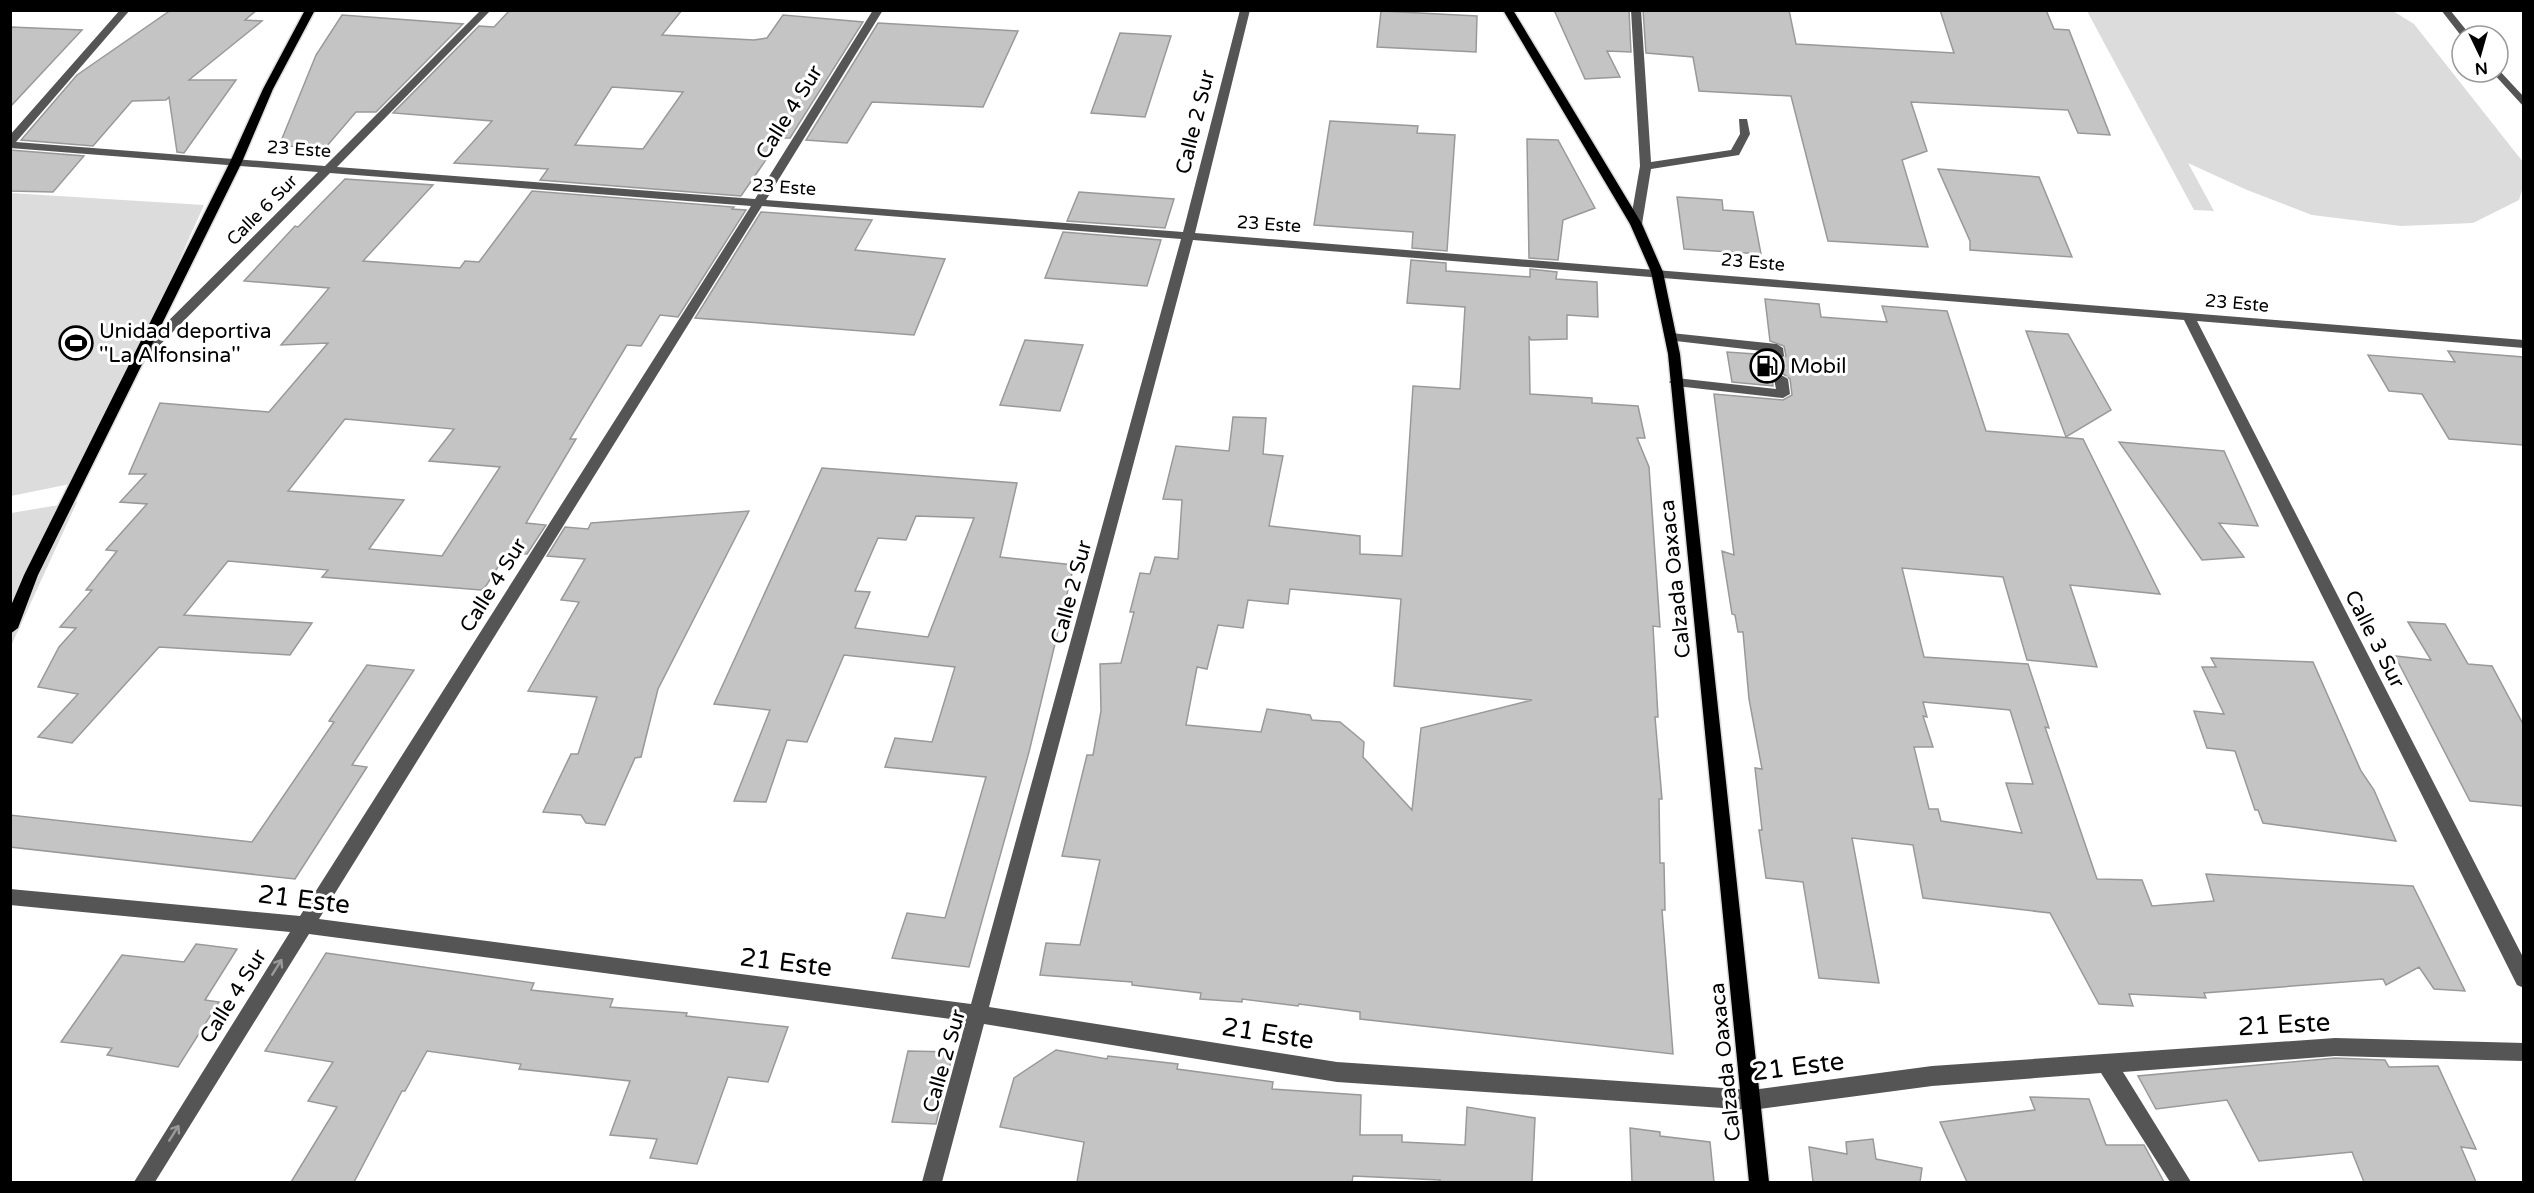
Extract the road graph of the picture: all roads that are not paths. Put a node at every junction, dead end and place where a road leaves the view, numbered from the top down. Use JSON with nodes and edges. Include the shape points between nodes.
{"nodes":[{"id":1,"x":126,"y":10,"type":"edge"},
{"id":2,"x":310,"y":10,"type":"edge"},
{"id":3,"x":487,"y":10,"type":"edge"},
{"id":4,"x":878,"y":10,"type":"edge"},
{"id":5,"x":1245,"y":10,"type":"edge"},
{"id":6,"x":1508,"y":10,"type":"edge"},
{"id":7,"x":1636,"y":10,"type":"edge"},
{"id":8,"x":2445,"y":10,"type":"edge"},
{"id":9,"x":2456,"y":24,"type":"edge"},
{"id":10,"x":2507,"y":84,"type":"edge"},
{"id":11,"x":2523,"y":104,"type":"edge"},
{"id":12,"x":1743,"y":120,"type":"dead end"},
{"id":13,"x":10,"y":143,"type":"edge"},
{"id":14,"x":236,"y":162,"type":"junction"},
{"id":15,"x":1646,"y":166,"type":"junction"},
{"id":16,"x":328,"y":169,"type":"junction"},
{"id":17,"x":759,"y":203,"type":"junction"},
{"id":18,"x":1636,"y":224,"type":"junction"},
{"id":19,"x":1188,"y":236,"type":"junction"},
{"id":20,"x":1657,"y":272,"type":"junction"},
{"id":21,"x":2189,"y":317,"type":"junction"},
{"id":22,"x":1671,"y":337,"type":"junction"},
{"id":23,"x":2523,"y":344,"type":"edge"},
{"id":24,"x":1778,"y":356,"type":"dead end"},
{"id":25,"x":139,"y":358,"type":"junction"},
{"id":26,"x":1781,"y":379,"type":"dead end"},
{"id":27,"x":1676,"y":382,"type":"junction"},
{"id":28,"x":10,"y":628,"type":"edge"},
{"id":29,"x":10,"y":897,"type":"edge"},
{"id":30,"x":303,"y":925,"type":"junction"},
{"id":31,"x":2523,"y":979,"type":"edge"},
{"id":32,"x":979,"y":1014,"type":"junction"},
{"id":33,"x":2523,"y":1052,"type":"edge"},
{"id":34,"x":2106,"y":1063,"type":"junction"},
{"id":35,"x":1752,"y":1100,"type":"junction"},
{"id":36,"x":144,"y":1182,"type":"edge"},
{"id":37,"x":932,"y":1182,"type":"edge"},
{"id":38,"x":1759,"y":1182,"type":"edge"},
{"id":39,"x":2181,"y":1182,"type":"edge"}],
"edges":[{"from":1,"to":13,"type":"street"},
{"from":2,"to":14,"type":"main road","via":[[268,89]]},
{"from":3,"to":16,"type":"street","name":"Calle 6 Sur"},
{"from":4,"to":17,"type":"street","name":"Calle 4 Sur"},
{"from":5,"to":19,"type":"street","name":"Calle 2 Sur"},
{"from":6,"to":18,"type":"main road","name":"Calzada Oaxaca"},
{"from":7,"to":15,"type":"street"},
{"from":8,"to":9,"type":"street"},
{"from":10,"to":11,"type":"street"},
{"from":12,"to":15,"type":"street","via":[[1745,134],[1735,153]]},
{"from":13,"to":14,"type":"street","name":"23 Este"},
{"from":14,"to":16,"type":"street","name":"23 Este"},
{"from":14,"to":25,"type":"main road"},
{"from":15,"to":18,"type":"street"},
{"from":16,"to":17,"type":"street","name":"23 Este"},
{"from":16,"to":25,"type":"street","name":"Calle 6 Sur"},
{"from":17,"to":19,"type":"street","name":"23 Este"},
{"from":17,"to":30,"type":"street","name":"Calle 4 Sur"},
{"from":18,"to":20,"type":"main road","name":"Calzada Oaxaca"},
{"from":19,"to":20,"type":"street","name":"23 Este"},
{"from":19,"to":32,"type":"street","name":"Calle 2 Sur"},
{"from":20,"to":21,"type":"street","name":"23 Este"},
{"from":20,"to":22,"type":"main road","name":"Calzada Oaxaca"},
{"from":21,"to":23,"type":"street","name":"23 Este"},
{"from":21,"to":31,"type":"street","name":"Calle 3 Sur"},
{"from":22,"to":24,"type":"street","via":[[1777,348]]},
{"from":22,"to":27,"type":"main road","name":"Calzada Oaxaca"},
{"from":25,"to":28,"type":"main road","via":[[31,575]]},
{"from":26,"to":27,"type":"street","via":[[1784,394]]},
{"from":27,"to":35,"type":"main road","name":"Calzada Oaxaca"},
{"from":29,"to":30,"type":"street","name":"21 Este"},
{"from":30,"to":32,"type":"street","name":"21 Este"},
{"from":36,"to":30,"type":"street","name":"Calle 4 Sur","one_way":true},
{"from":32,"to":35,"type":"street","name":"21 Este","via":[[1337,1072]]},
{"from":32,"to":37,"type":"street","name":"Calle 2 Sur"},
{"from":33,"to":34,"type":"street","name":"21 Este","via":[[2335,1047]]},
{"from":34,"to":35,"type":"street","name":"21 Este","via":[[1932,1076]]},
{"from":34,"to":39,"type":"street"},
{"from":35,"to":38,"type":"main road","name":"Calzada Oaxaca"}]}
